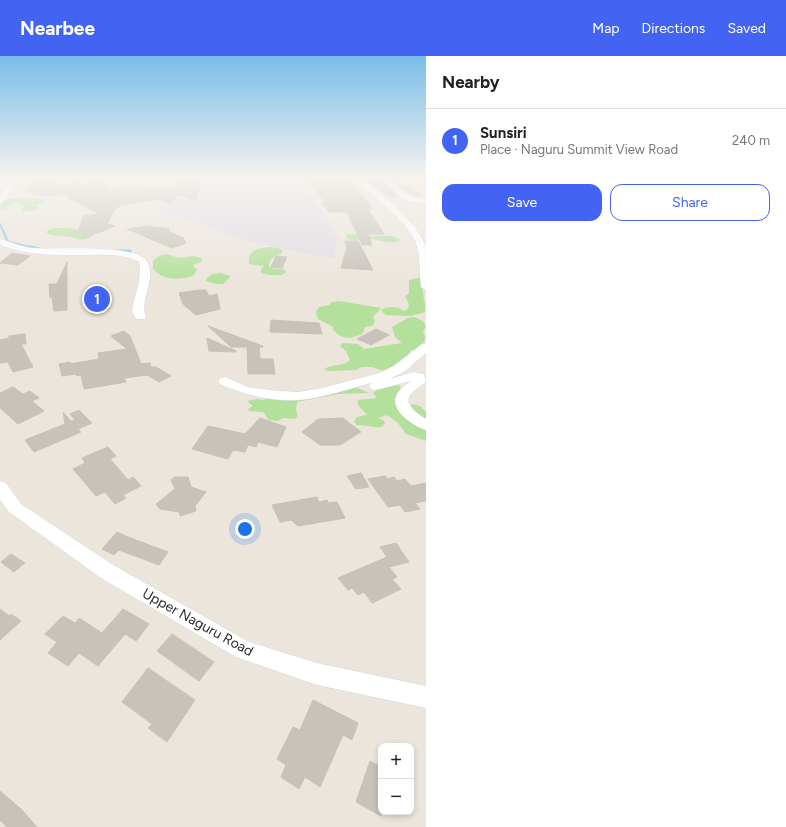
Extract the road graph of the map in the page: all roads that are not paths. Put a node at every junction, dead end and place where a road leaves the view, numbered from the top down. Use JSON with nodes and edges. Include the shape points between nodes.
{"nodes":[{"id":1,"x":395,"y":213,"type":"edge"},
{"id":2,"x":0,"y":242,"type":"edge"},
{"id":3,"x":426,"y":287,"type":"edge"},
{"id":4,"x":140,"y":317,"type":"dead end"},
{"id":5,"x":426,"y":346,"type":"edge"},
{"id":6,"x":225,"y":381,"type":"dead end"},
{"id":7,"x":365,"y":382,"type":"junction"},
{"id":8,"x":426,"y":425,"type":"edge"},
{"id":9,"x":0,"y":487,"type":"edge"},
{"id":10,"x":426,"y":697,"type":"edge"}],
"edges":[{"from":1,"to":3,"type":"street","via":[[417,236],[422,250]]},
{"from":2,"to":4,"type":"street","via":[[32,252],[101,252],[122,254],[142,260],[144,284],[138,306]]},
{"from":5,"to":7,"type":"street","via":[[399,369]]},
{"from":6,"to":7,"type":"street","via":[[245,390],[298,396]]},
{"from":7,"to":8,"type":"street","via":[[376,386],[414,376],[420,377],[420,380],[404,393],[402,402],[410,415]]},
{"from":9,"to":10,"type":"street","name":"Upper Naguru Road","via":[[15,508],[108,572],[244,650],[317,674]]}]}
